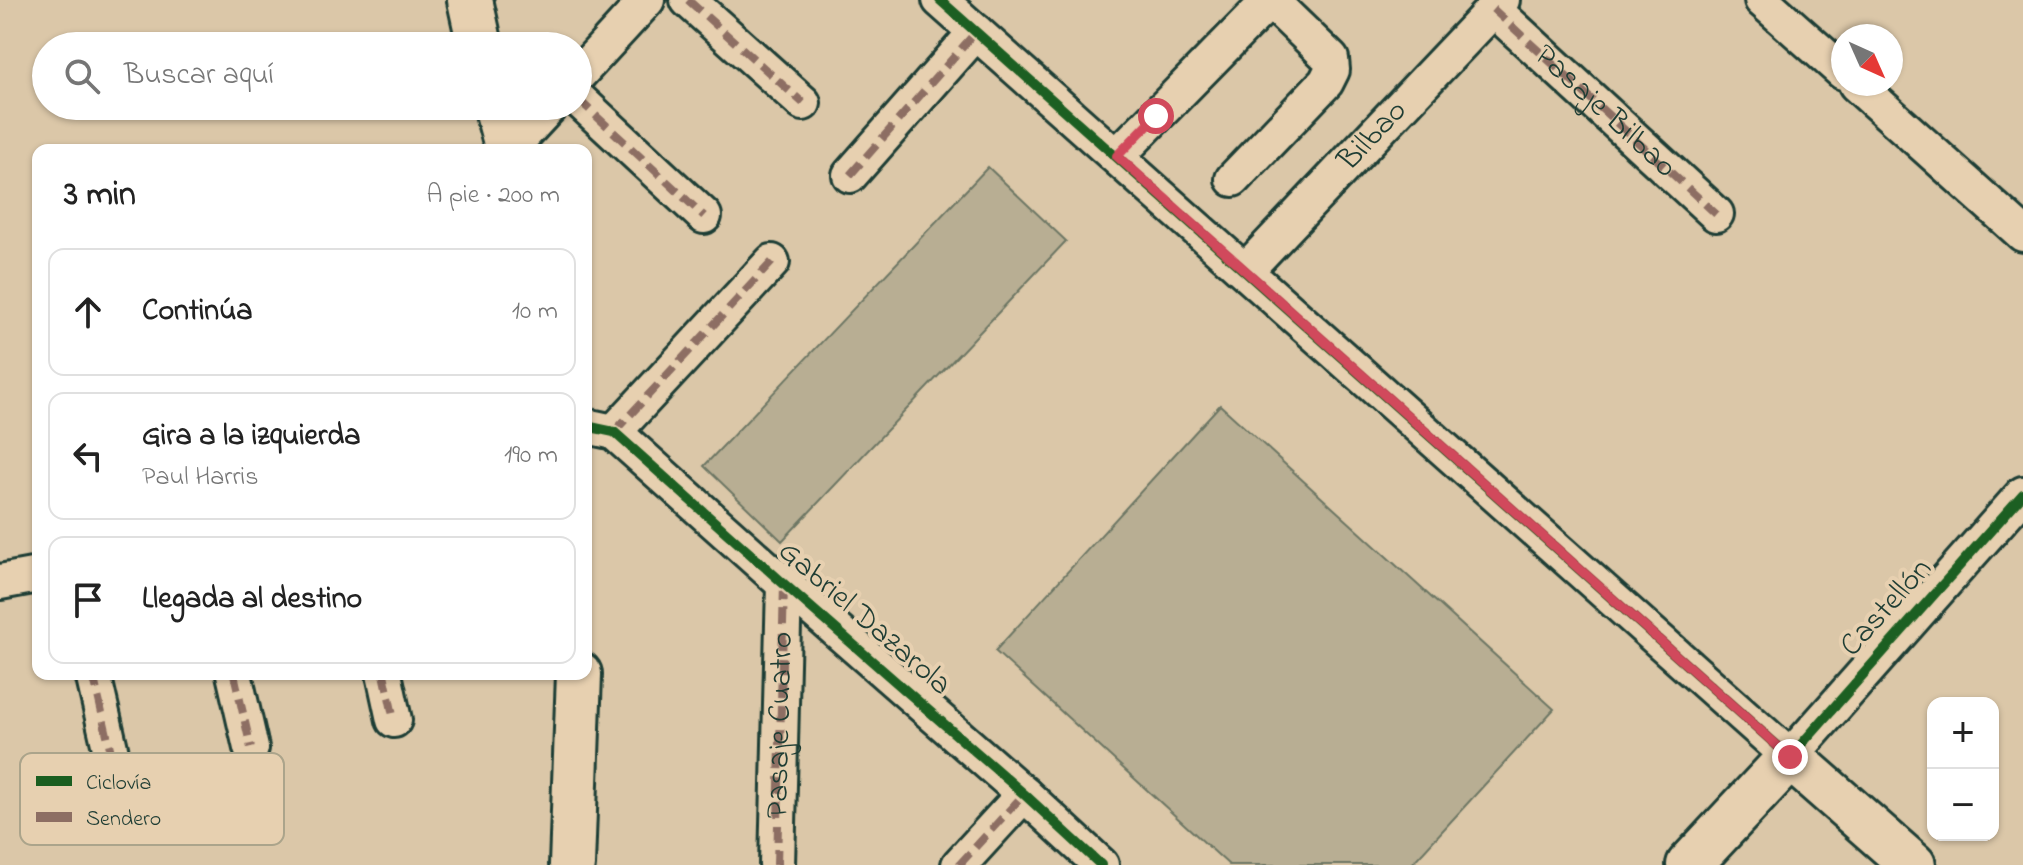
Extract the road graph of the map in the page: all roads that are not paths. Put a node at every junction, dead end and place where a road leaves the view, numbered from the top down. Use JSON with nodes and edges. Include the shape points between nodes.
{"nodes":[{"id":1,"x":470,"y":0,"type":"edge"},
{"id":2,"x":647,"y":0,"type":"edge"},
{"id":3,"x":688,"y":0,"type":"edge"},
{"id":4,"x":940,"y":0,"type":"edge"},
{"id":5,"x":1270,"y":0,"type":"edge"},
{"id":6,"x":1762,"y":0,"type":"edge"},
{"id":7,"x":1498,"y":4,"type":"edge"},
{"id":8,"x":477,"y":32,"type":"edge"},
{"id":9,"x":976,"y":32,"type":"junction"},
{"id":10,"x":592,"y":60,"type":"edge"},
{"id":11,"x":1831,"y":61,"type":"edge"},
{"id":12,"x":1869,"y":96,"type":"edge"},
{"id":13,"x":803,"y":103,"type":"dead end"},
{"id":14,"x":592,"y":112,"type":"edge"},
{"id":15,"x":500,"y":120,"type":"edge"},
{"id":16,"x":537,"y":120,"type":"edge"},
{"id":17,"x":506,"y":144,"type":"edge"},
{"id":18,"x":514,"y":144,"type":"edge"},
{"id":19,"x":1117,"y":156,"type":"junction"},
{"id":20,"x":850,"y":175,"type":"dead end"},
{"id":21,"x":1233,"y":179,"type":"dead end"},
{"id":22,"x":1716,"y":214,"type":"dead end"},
{"id":23,"x":704,"y":216,"type":"dead end"},
{"id":24,"x":2023,"y":234,"type":"edge"},
{"id":25,"x":772,"y":262,"type":"dead end"},
{"id":26,"x":1245,"y":271,"type":"junction"},
{"id":27,"x":600,"y":429,"type":"edge"},
{"id":28,"x":2023,"y":494,"type":"edge"},
{"id":29,"x":32,"y":576,"type":"edge"},
{"id":30,"x":0,"y":582,"type":"edge"},
{"id":31,"x":784,"y":584,"type":"junction"},
{"id":32,"x":94,"y":680,"type":"edge"},
{"id":33,"x":235,"y":680,"type":"edge"},
{"id":34,"x":385,"y":680,"type":"edge"},
{"id":35,"x":579,"y":680,"type":"edge"},
{"id":36,"x":394,"y":720,"type":"dead end"},
{"id":37,"x":251,"y":748,"type":"dead end"},
{"id":38,"x":111,"y":753,"type":"edge"},
{"id":39,"x":1790,"y":757,"type":"junction"},
{"id":40,"x":1024,"y":794,"type":"junction"},
{"id":41,"x":572,"y":865,"type":"edge"},
{"id":42,"x":777,"y":865,"type":"edge"},
{"id":43,"x":959,"y":865,"type":"edge"},
{"id":44,"x":1101,"y":865,"type":"edge"},
{"id":45,"x":1689,"y":865,"type":"edge"},
{"id":46,"x":1913,"y":865,"type":"edge"}],
"edges":[{"from":1,"to":8,"type":"main road"},
{"from":2,"to":10,"type":"street"},
{"from":3,"to":13,"type":"street"},
{"from":4,"to":9,"type":"street"},
{"from":5,"to":19,"type":"street"},
{"from":5,"to":21,"type":"street","via":[[1331,59],[1332,70]]},
{"from":6,"to":11,"type":"street"},
{"from":7,"to":22,"type":"street","name":"Pasaje Bilbao"},
{"from":7,"to":26,"type":"street","name":"Bilbao"},
{"from":9,"to":19,"type":"street"},
{"from":9,"to":20,"type":"street"},
{"from":12,"to":24,"type":"street"},
{"from":14,"to":23,"type":"street"},
{"from":15,"to":17,"type":"main road"},
{"from":16,"to":18,"type":"street"},
{"from":19,"to":26,"type":"street"},
{"from":25,"to":27,"type":"street"},
{"from":26,"to":39,"type":"street"},
{"from":27,"to":31,"type":"street","name":"Gabriel Dazarola"},
{"from":28,"to":39,"type":"street","name":"Castellón"},
{"from":29,"to":30,"type":"street"},
{"from":31,"to":40,"type":"street","name":"Gabriel Dazarola"},
{"from":31,"to":42,"type":"street","name":"Pasaje Cuatro"},
{"from":32,"to":38,"type":"street"},
{"from":33,"to":37,"type":"street"},
{"from":34,"to":36,"type":"street"},
{"from":35,"to":41,"type":"main road"},
{"from":39,"to":45,"type":"main road","name":"Castellón"},
{"from":39,"to":46,"type":"main road"},
{"from":40,"to":43,"type":"street"},
{"from":40,"to":44,"type":"street","name":"Gabriel Dazarola"}]}
